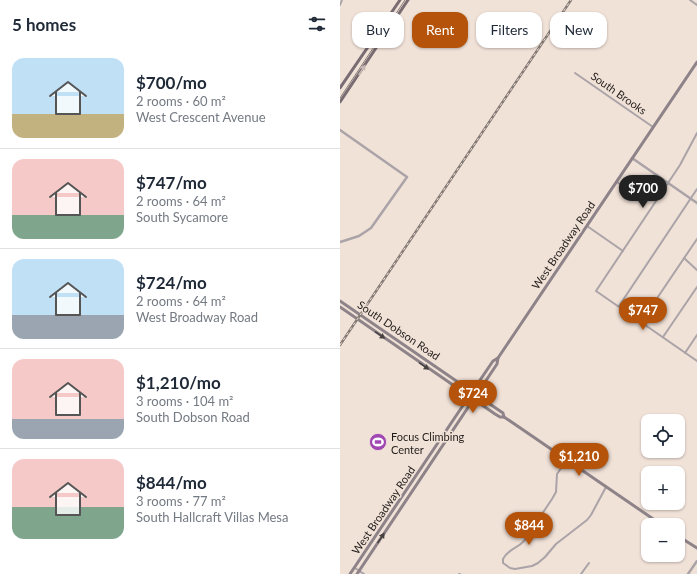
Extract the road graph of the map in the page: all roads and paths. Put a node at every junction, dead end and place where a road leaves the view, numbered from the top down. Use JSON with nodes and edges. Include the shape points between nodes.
{"nodes":[{"id":1,"x":342,"y":0,"type":"edge"},
{"id":2,"x":400,"y":0,"type":"edge"},
{"id":3,"x":408,"y":0,"type":"edge"},
{"id":4,"x":690,"y":0,"type":"edge"},
{"id":5,"x":340,"y":5,"type":"edge"},
{"id":6,"x":697,"y":5,"type":"edge"},
{"id":7,"x":697,"y":62,"type":"edge"},
{"id":8,"x":575,"y":73,"type":"dead end"},
{"id":9,"x":340,"y":88,"type":"edge"},
{"id":10,"x":340,"y":102,"type":"edge"},
{"id":11,"x":653,"y":127,"type":"junction"},
{"id":12,"x":340,"y":130,"type":"edge"},
{"id":13,"x":697,"y":133,"type":"edge"},
{"id":14,"x":632,"y":158,"type":"junction"},
{"id":15,"x":617,"y":182,"type":"junction"},
{"id":16,"x":668,"y":183,"type":"junction"},
{"id":17,"x":697,"y":189,"type":"edge"},
{"id":18,"x":630,"y":191,"type":"dead end"},
{"id":19,"x":691,"y":199,"type":"junction"},
{"id":20,"x":697,"y":203,"type":"edge"},
{"id":21,"x":587,"y":226,"type":"junction"},
{"id":22,"x":697,"y":239,"type":"edge"},
{"id":23,"x":340,"y":242,"type":"edge"},
{"id":24,"x":623,"y":251,"type":"junction"},
{"id":25,"x":684,"y":258,"type":"junction"},
{"id":26,"x":697,"y":270,"type":"edge"},
{"id":27,"x":697,"y":288,"type":"edge"},
{"id":28,"x":340,"y":301,"type":"edge"},
{"id":29,"x":619,"y":306,"type":"junction"},
{"id":30,"x":340,"y":307,"type":"edge"},
{"id":31,"x":641,"y":322,"type":"junction"},
{"id":32,"x":697,"y":335,"type":"edge"},
{"id":33,"x":664,"y":337,"type":"junction"},
{"id":34,"x":685,"y":353,"type":"junction"},
{"id":35,"x":498,"y":358,"type":"junction"},
{"id":36,"x":697,"y":361,"type":"edge"},
{"id":37,"x":472,"y":392,"type":"junction"},
{"id":38,"x":477,"y":395,"type":"junction"},
{"id":39,"x":469,"y":396,"type":"junction"},
{"id":40,"x":474,"y":400,"type":"junction"},
{"id":41,"x":504,"y":417,"type":"junction"},
{"id":42,"x":567,"y":460,"type":"junction"},
{"id":43,"x":606,"y":487,"type":"junction"},
{"id":44,"x":652,"y":518,"type":"edge"},
{"id":45,"x":685,"y":540,"type":"edge"},
{"id":46,"x":697,"y":548,"type":"edge"},
{"id":47,"x":697,"y":561,"type":"edge"},
{"id":48,"x":589,"y":563,"type":"dead end"},
{"id":49,"x":355,"y":568,"type":"junction"},
{"id":50,"x":358,"y":572,"type":"edge"},
{"id":51,"x":350,"y":574,"type":"edge"},
{"id":52,"x":364,"y":574,"type":"edge"},
{"id":53,"x":582,"y":574,"type":"edge"},
{"id":54,"x":688,"y":574,"type":"edge"}],
"edges":[{"from":1,"to":5,"type":"street"},
{"from":2,"to":9,"type":"main road"},
{"from":10,"to":3,"type":"main road","one_way":true},
{"from":4,"to":6,"type":"street"},
{"from":7,"to":11,"type":"main road","name":"West Broadway Road"},
{"from":8,"to":11,"type":"street","name":"South Brooks"},
{"from":11,"to":14,"type":"main road","name":"West Broadway Road"},
{"from":12,"to":23,"type":"street","via":[[407,177],[371,228],[359,236]]},
{"from":13,"to":16,"type":"street"},
{"from":14,"to":15,"type":"main road","name":"West Broadway Road"},
{"from":14,"to":16,"type":"street"},
{"from":15,"to":18,"type":"street"},
{"from":15,"to":21,"type":"main road","name":"West Broadway Road"},
{"from":16,"to":19,"type":"street"},
{"from":16,"to":24,"type":"street"},
{"from":17,"to":19,"type":"street"},
{"from":19,"to":20,"type":"street"},
{"from":19,"to":29,"type":"street"},
{"from":21,"to":24,"type":"street"},
{"from":21,"to":35,"type":"main road","name":"West Broadway Road"},
{"from":22,"to":25,"type":"street"},
{"from":24,"to":29,"type":"street","via":[[596,291]]},
{"from":25,"to":26,"type":"street"},
{"from":25,"to":31,"type":"street"},
{"from":27,"to":33,"type":"street"},
{"from":28,"to":37,"type":"main road","name":"South Dobson Road"},
{"from":29,"to":31,"type":"street"},
{"from":30,"to":39,"type":"main road","name":"South Dobson Road","one_way":true},
{"from":31,"to":33,"type":"street"},
{"from":32,"to":34,"type":"street"},
{"from":33,"to":34,"type":"street"},
{"from":34,"to":36,"type":"street"},
{"from":35,"to":37,"type":"main road","name":"West Broadway Road","via":[[493,361]]},
{"from":35,"to":38,"type":"main road","name":"West Broadway Road","via":[[497,364]]},
{"from":37,"to":38,"type":"main road","name":"South Dobson Road"},
{"from":37,"to":39,"type":"main road","name":"West Broadway Road"},
{"from":38,"to":40,"type":"main road","name":"West Broadway Road"},
{"from":38,"to":41,"type":"main road","name":"South Dobson Road","via":[[503,413]]},
{"from":39,"to":40,"type":"main road","name":"South Dobson Road"},
{"from":39,"to":49,"type":"main road","name":"West Broadway Road"},
{"from":40,"to":41,"type":"main road","name":"South Dobson Road"},
{"from":50,"to":40,"type":"main road","name":"West Broadway Road","one_way":true},
{"from":41,"to":42,"type":"main road","name":"South Dobson Road"},
{"from":42,"to":43,"type":"main road","name":"South Dobson Road"},
{"from":42,"to":43,"type":"street","via":[[557,474],[554,496],[521,545],[507,553],[503,563],[513,569],[534,565],[542,560],[556,544],[587,520]]},
{"from":43,"to":44,"type":"main road","name":"South Dobson Road"},
{"from":45,"to":46,"type":"main road"},
{"from":47,"to":54,"type":"street"},
{"from":48,"to":53,"type":"street"},
{"from":49,"to":50,"type":"street"},
{"from":49,"to":51,"type":"main road","name":"West Broadway Road"},
{"from":50,"to":52,"type":"street"}]}
